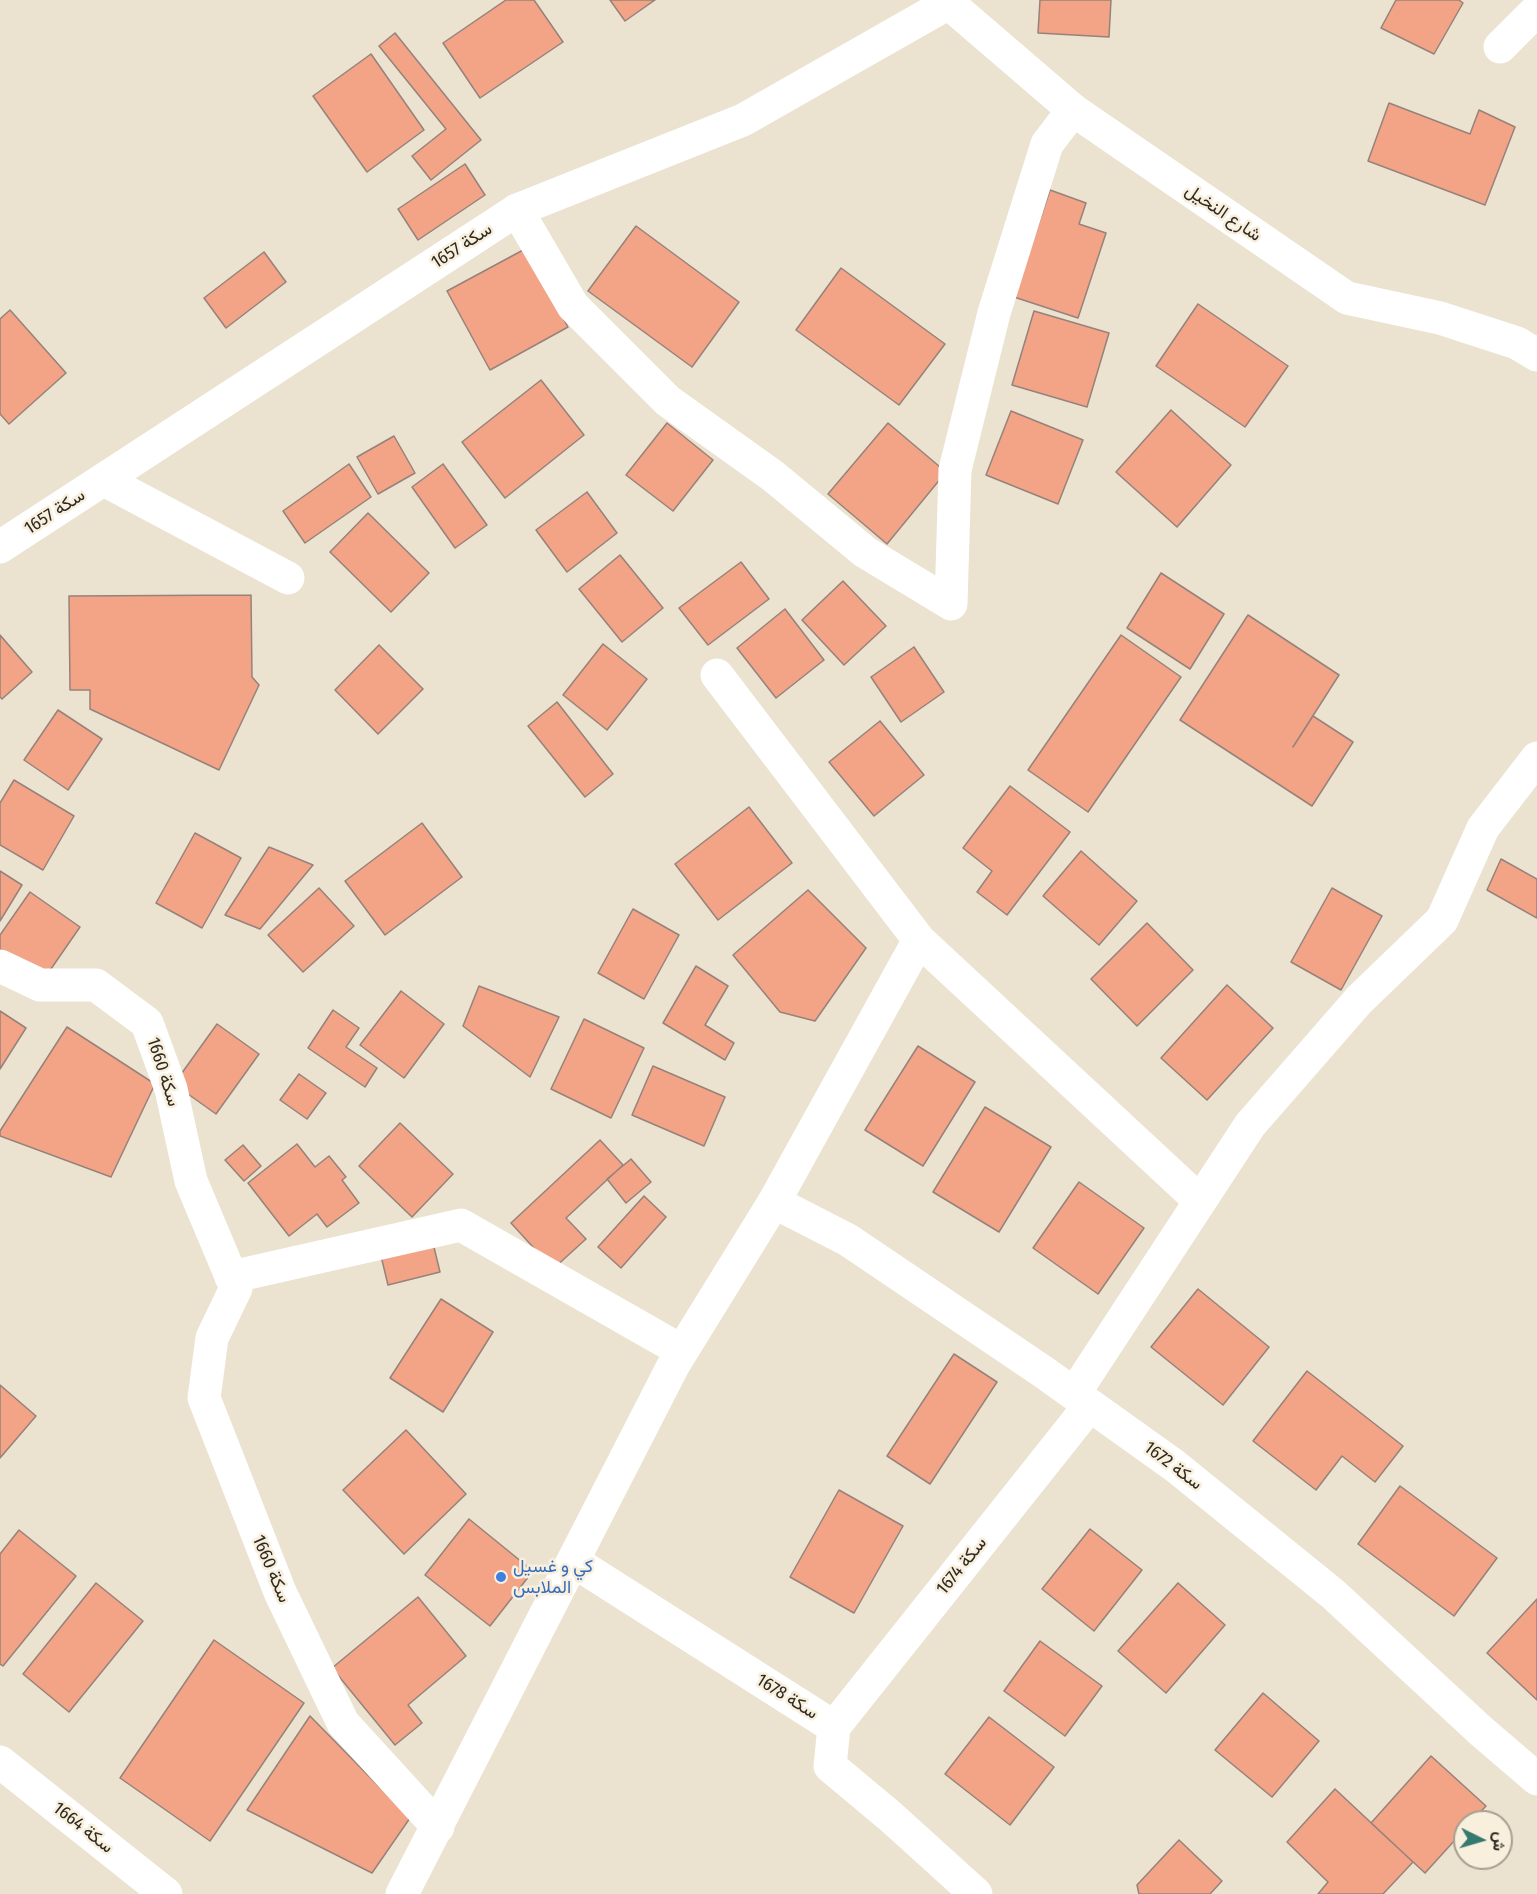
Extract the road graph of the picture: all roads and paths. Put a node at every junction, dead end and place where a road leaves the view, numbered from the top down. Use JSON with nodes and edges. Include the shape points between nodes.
{"nodes":[{"id":1,"x":949,"y":1,"type":"edge"},
{"id":2,"x":1537,"y":10,"type":"edge"},
{"id":3,"x":1500,"y":47,"type":"dead end"},
{"id":4,"x":1073,"y":110,"type":"junction"},
{"id":5,"x":517,"y":210,"type":"junction"},
{"id":6,"x":1537,"y":354,"type":"edge"},
{"id":7,"x":104,"y":480,"type":"junction"},
{"id":8,"x":0,"y":548,"type":"edge"},
{"id":9,"x":288,"y":578,"type":"dead end"},
{"id":10,"x":717,"y":675,"type":"dead end"},
{"id":11,"x":1537,"y":758,"type":"edge"},
{"id":12,"x":919,"y":940,"type":"junction"},
{"id":13,"x":0,"y":966,"type":"edge"},
{"id":14,"x":1200,"y":1201,"type":"junction"},
{"id":15,"x":774,"y":1202,"type":"junction"},
{"id":16,"x":231,"y":1277,"type":"junction"},
{"id":17,"x":682,"y":1351,"type":"junction"},
{"id":18,"x":1082,"y":1399,"type":"junction"},
{"id":19,"x":573,"y":1561,"type":"junction"},
{"id":20,"x":834,"y":1727,"type":"junction"},
{"id":21,"x":0,"y":1762,"type":"edge"},
{"id":22,"x":1537,"y":1779,"type":"edge"},
{"id":23,"x":438,"y":1827,"type":"junction"},
{"id":24,"x":166,"y":1894,"type":"edge"},
{"id":25,"x":402,"y":1894,"type":"edge"},
{"id":26,"x":976,"y":1894,"type":"edge"}],
"edges":[{"from":1,"to":4,"type":"street","name":"شارع النخيل"},
{"from":1,"to":5,"type":"street","name":"سكة 1657","via":[[743,120]]},
{"from":2,"to":3,"type":"street"},
{"from":4,"to":5,"type":"street","via":[[1047,144],[994,314],[955,470],[951,604],[865,552],[773,476],[668,401],[573,306]]},
{"from":4,"to":6,"type":"street","name":"شارع النخيل","via":[[1347,298],[1440,318],[1517,343]]},
{"from":5,"to":7,"type":"street","name":"سكة 1657"},
{"from":7,"to":8,"type":"street","name":"سكة 1657"},
{"from":7,"to":9,"type":"street"},
{"from":10,"to":12,"type":"street"},
{"from":11,"to":14,"type":"street","name":"سكة 1674","via":[[1483,828],[1442,920],[1359,1000],[1250,1125]]},
{"from":12,"to":14,"type":"street"},
{"from":12,"to":15,"type":"street"},
{"from":13,"to":16,"type":"street","name":"سكة 1660","via":[[40,985],[96,985],[147,1023],[171,1089],[191,1181]]},
{"from":14,"to":18,"type":"street","name":"سكة 1674"},
{"from":15,"to":17,"type":"street"},
{"from":15,"to":18,"type":"street","name":"سكة 1672","via":[[848,1240]]},
{"from":16,"to":17,"type":"street","via":[[461,1225]]},
{"from":16,"to":23,"type":"street","name":"سكة 1660","via":[[236,1288],[212,1338],[204,1398],[226,1460],[280,1592],[343,1723]]},
{"from":17,"to":19,"type":"street"},
{"from":18,"to":20,"type":"street","name":"سكة 1674"},
{"from":18,"to":22,"type":"street","name":"سكة 1672","via":[[1175,1466],[1333,1594]]},
{"from":19,"to":20,"type":"street","name":"سكة 1678"},
{"from":19,"to":23,"type":"street"},
{"from":20,"to":26,"type":"street","name":"سكة 1678","via":[[830,1766]]},
{"from":21,"to":24,"type":"street","name":"سكة 1664"},
{"from":23,"to":25,"type":"street"}]}
